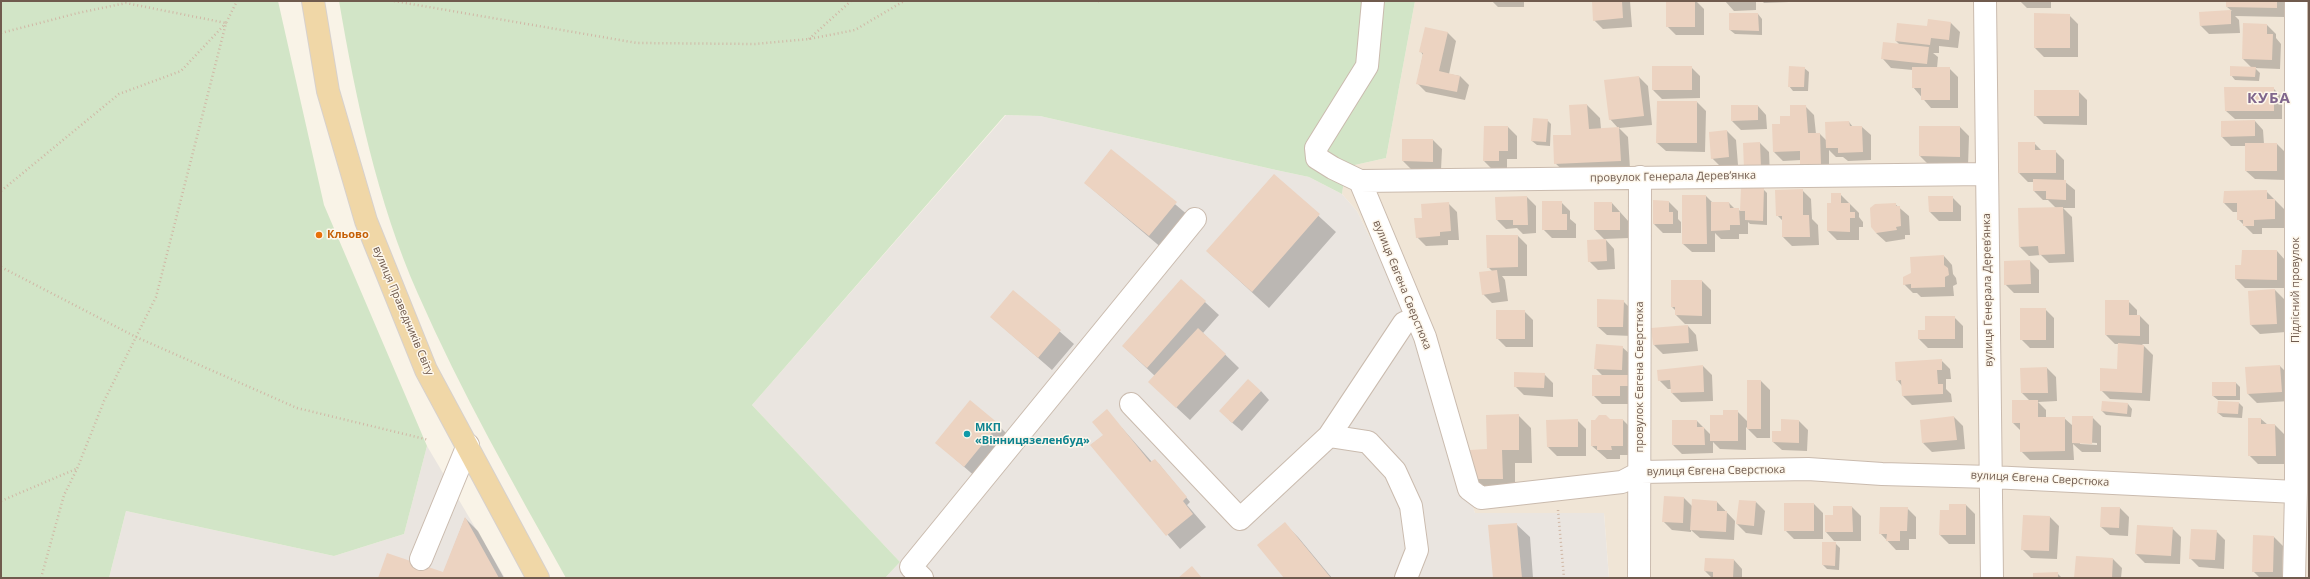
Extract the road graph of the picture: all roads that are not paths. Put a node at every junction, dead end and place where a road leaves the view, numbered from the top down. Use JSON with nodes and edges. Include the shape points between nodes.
{"nodes":[{"id":1,"x":312,"y":1,"type":"edge"},
{"id":2,"x":1373,"y":1,"type":"edge"},
{"id":3,"x":1985,"y":1,"type":"edge"},
{"id":4,"x":2296,"y":1,"type":"edge"},
{"id":5,"x":1986,"y":174,"type":"junction"},
{"id":6,"x":1640,"y":177,"type":"junction"},
{"id":7,"x":1360,"y":181,"type":"junction"},
{"id":8,"x":1195,"y":219,"type":"dead end"},
{"id":9,"x":1417,"y":318,"type":"junction"},
{"id":10,"x":1131,"y":404,"type":"dead end"},
{"id":11,"x":1329,"y":436,"type":"junction"},
{"id":12,"x":468,"y":445,"type":"junction"},
{"id":13,"x":1641,"y":472,"type":"junction"},
{"id":14,"x":1991,"y":477,"type":"junction"},
{"id":15,"x":2296,"y":492,"type":"junction"},
{"id":16,"x":421,"y":559,"type":"dead end"},
{"id":17,"x":538,"y":578,"type":"edge"},
{"id":18,"x":922,"y":578,"type":"edge"},
{"id":19,"x":1406,"y":578,"type":"edge"},
{"id":20,"x":1639,"y":578,"type":"edge"},
{"id":21,"x":1992,"y":578,"type":"edge"},
{"id":22,"x":2294,"y":578,"type":"edge"}],
"edges":[{"from":1,"to":12,"type":"main road","name":"вулиця Праведників Світу","via":[[328,91],[366,221],[426,370]]},
{"from":2,"to":7,"type":"street","via":[[1367,66],[1316,148],[1317,158]]},
{"from":3,"to":5,"type":"street","name":"вулиця Генерала Деревʼянка"},
{"from":4,"to":15,"type":"street","name":"Підлісний провулок"},
{"from":5,"to":6,"type":"street","name":"провулок Генерала Деревʼянка"},
{"from":5,"to":14,"type":"street","name":"вулиця Генерала Деревʼянка"},
{"from":6,"to":7,"type":"street","name":"провулок Генерала Деревʼянка"},
{"from":6,"to":13,"type":"street","name":"провулок Євгена Сверстюка"},
{"from":7,"to":9,"type":"street","name":"вулиця Євгена Сверстюка"},
{"from":8,"to":18,"type":"street","via":[[911,567]]},
{"from":9,"to":11,"type":"street","via":[[1404,323]]},
{"from":9,"to":13,"type":"street","name":"вулиця Євгена Сверстюка","via":[[1425,337],[1469,488],[1482,498],[1622,482]]},
{"from":10,"to":11,"type":"street","via":[[1240,519]]},
{"from":11,"to":19,"type":"street","via":[[1368,442],[1395,471],[1411,506],[1417,550]]},
{"from":12,"to":16,"type":"street"},
{"from":12,"to":17,"type":"main road","name":"вулиця Праведників Світу"},
{"from":13,"to":14,"type":"street","name":"вулиця Євгена Сверстюка","via":[[1808,469]]},
{"from":13,"to":20,"type":"street","name":"провулок Євгена Сверстюка"},
{"from":14,"to":15,"type":"street","name":"вулиця Євгена Сверстюка"},
{"from":14,"to":21,"type":"street","name":"вулиця Генерала Деревʼянка"},
{"from":15,"to":22,"type":"street","name":"Підлісний провулок"}]}
